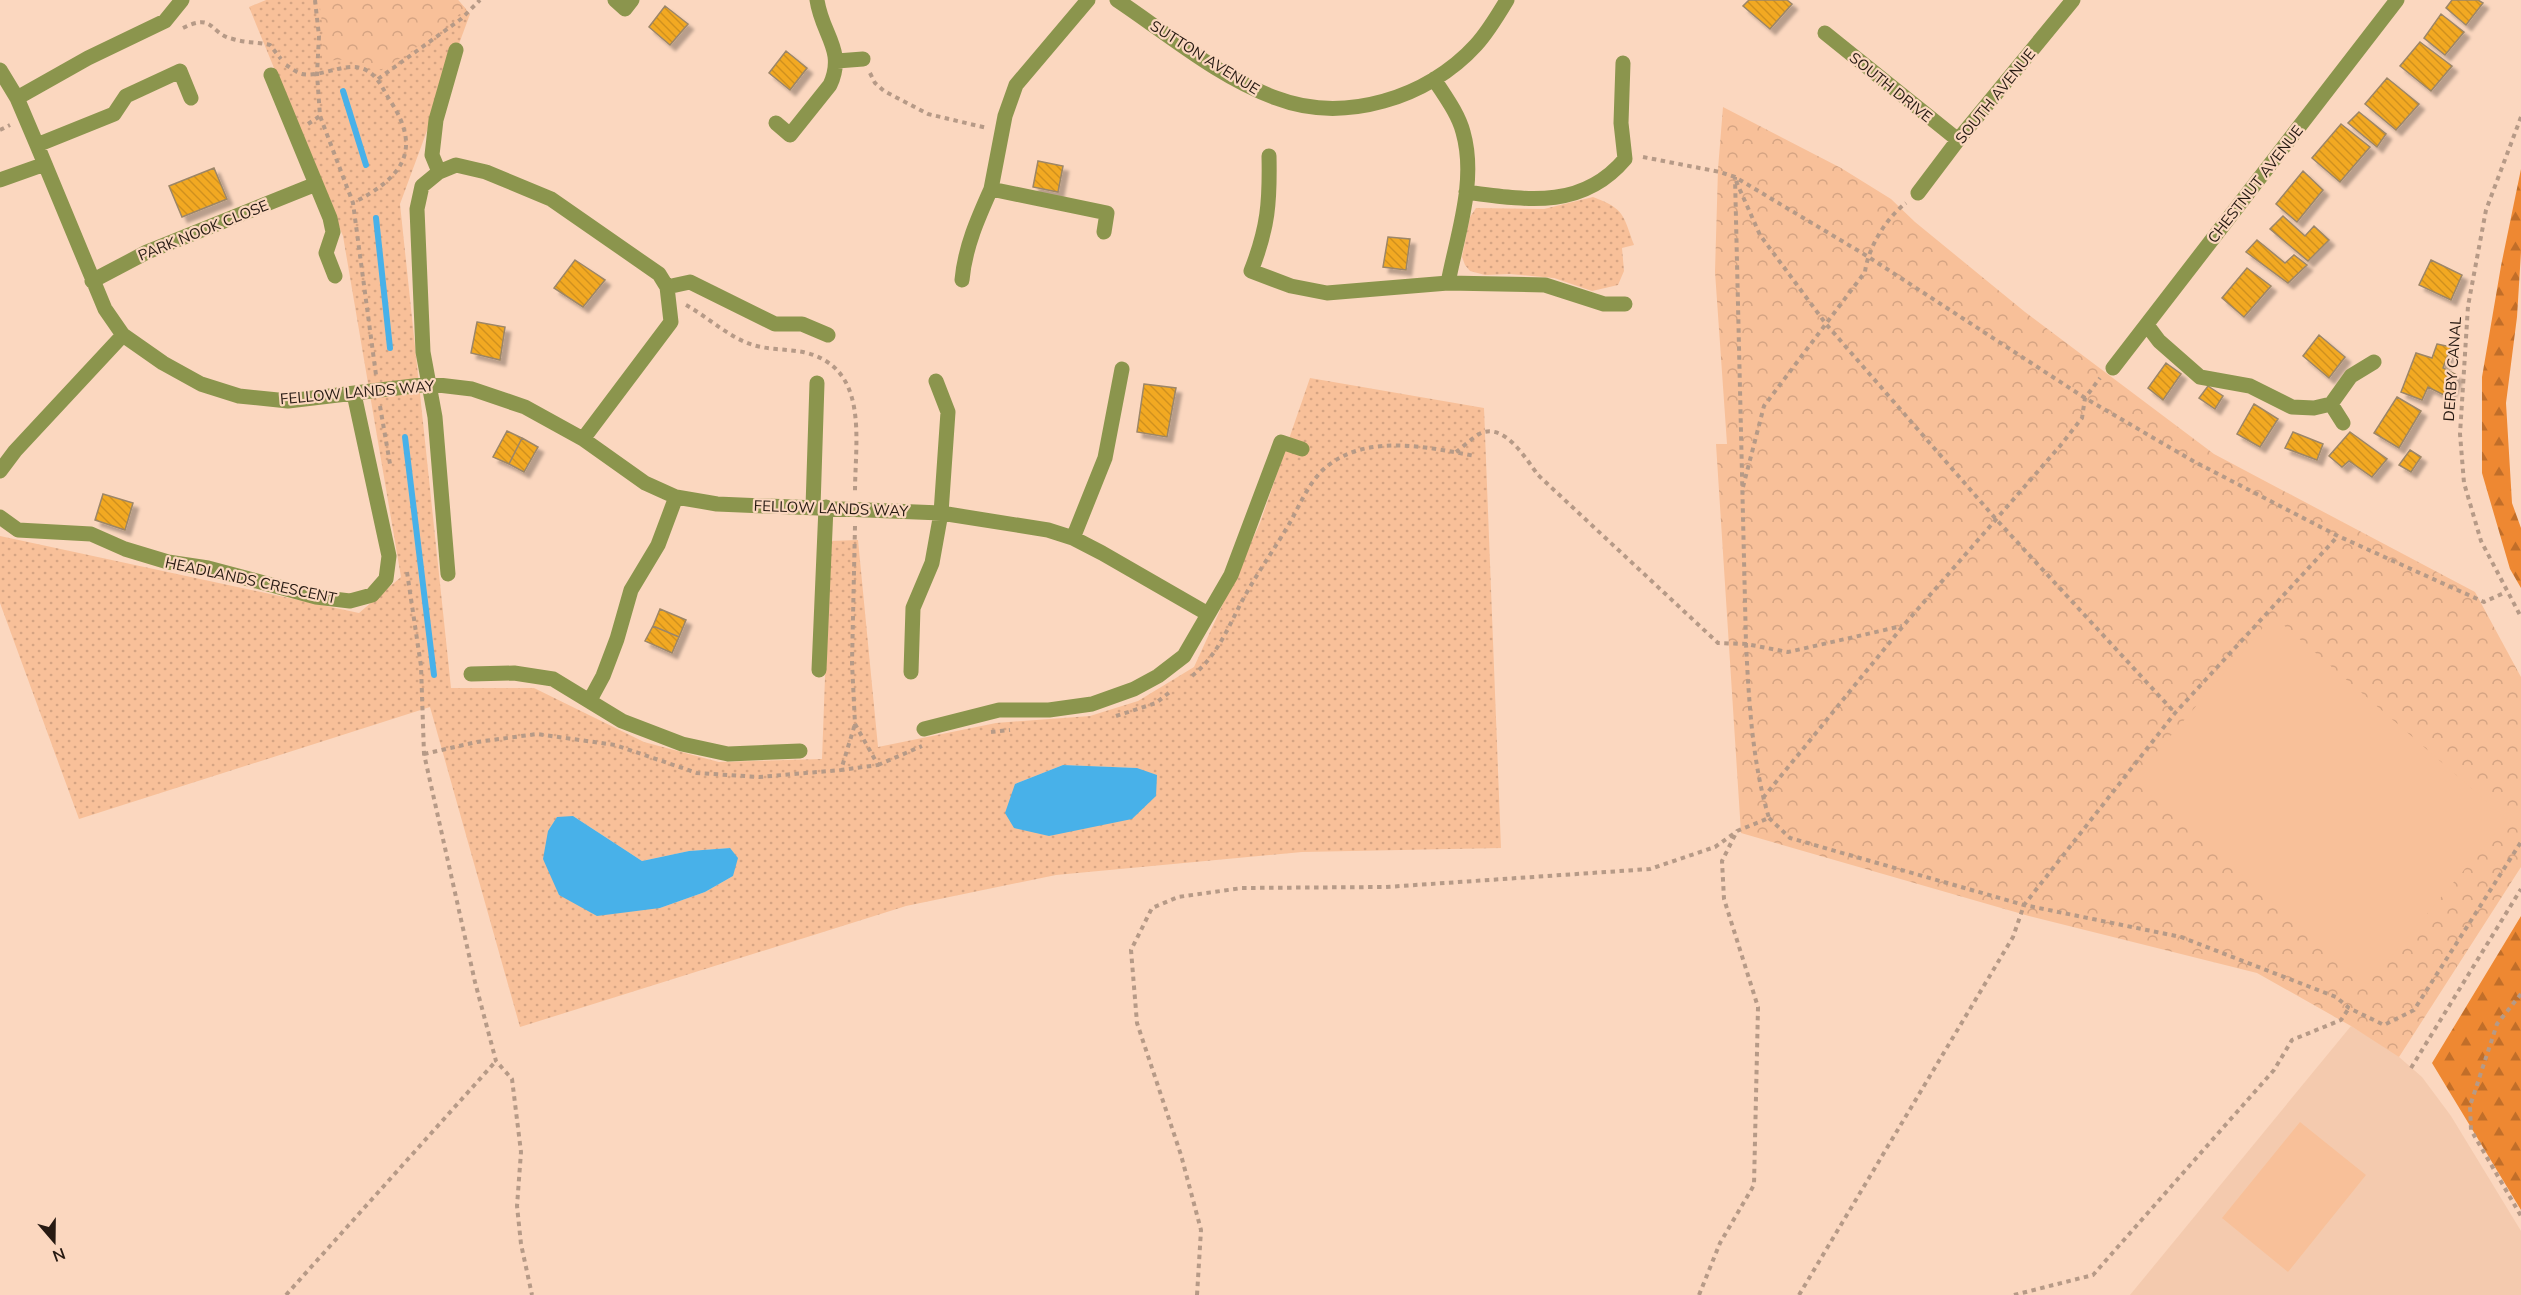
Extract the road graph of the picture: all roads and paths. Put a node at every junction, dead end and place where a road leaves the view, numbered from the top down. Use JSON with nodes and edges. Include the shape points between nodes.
{"nodes":[{"id":1,"x":182,"y":0,"type":"edge"},
{"id":2,"x":315,"y":0,"type":"edge"},
{"id":3,"x":480,"y":0,"type":"edge"},
{"id":4,"x":615,"y":0,"type":"edge"},
{"id":5,"x":632,"y":0,"type":"edge"},
{"id":6,"x":817,"y":0,"type":"edge"},
{"id":7,"x":1088,"y":0,"type":"edge"},
{"id":8,"x":1117,"y":0,"type":"edge"},
{"id":9,"x":1507,"y":0,"type":"edge"},
{"id":10,"x":2073,"y":0,"type":"edge"},
{"id":11,"x":2397,"y":0,"type":"edge"},
{"id":12,"x":1825,"y":33,"type":"dead end"},
{"id":13,"x":456,"y":50,"type":"dead end"},
{"id":14,"x":863,"y":59,"type":"joint"},
{"id":15,"x":837,"y":61,"type":"junction"},
{"id":16,"x":1623,"y":63,"type":"dead end"},
{"id":17,"x":0,"y":69,"type":"edge"},
{"id":18,"x":317,"y":74,"type":"junction"},
{"id":19,"x":271,"y":75,"type":"dead end"},
{"id":20,"x":378,"y":79,"type":"junction"},
{"id":21,"x":1434,"y":79,"type":"junction"},
{"id":22,"x":10,"y":96,"type":"edge"},
{"id":23,"x":191,"y":98,"type":"dead end"},
{"id":24,"x":2521,"y":117,"type":"edge"},
{"id":25,"x":776,"y":123,"type":"dead end"},
{"id":26,"x":1002,"y":132,"type":"junction"},
{"id":27,"x":1958,"y":140,"type":"junction"},
{"id":28,"x":38,"y":145,"type":"junction"},
{"id":29,"x":1269,"y":156,"type":"dead end"},
{"id":30,"x":1625,"y":156,"type":"junction"},
{"id":31,"x":45,"y":164,"type":"junction"},
{"id":32,"x":439,"y":172,"type":"junction"},
{"id":33,"x":1735,"y":177,"type":"junction"},
{"id":34,"x":0,"y":180,"type":"edge"},
{"id":35,"x":316,"y":184,"type":"junction"},
{"id":36,"x":991,"y":189,"type":"junction"},
{"id":37,"x":1466,"y":192,"type":"junction"},
{"id":38,"x":1918,"y":193,"type":"joint"},
{"id":39,"x":352,"y":203,"type":"junction"},
{"id":40,"x":1104,"y":232,"type":"dead end"},
{"id":41,"x":1867,"y":256,"type":"junction"},
{"id":42,"x":335,"y":276,"type":"dead end"},
{"id":43,"x":962,"y":280,"type":"dead end"},
{"id":44,"x":92,"y":281,"type":"junction"},
{"id":45,"x":1448,"y":283,"type":"junction"},
{"id":46,"x":667,"y":288,"type":"junction"},
{"id":47,"x":670,"y":304,"type":"junction"},
{"id":48,"x":1624,"y":304,"type":"dead end"},
{"id":49,"x":1826,"y":324,"type":"junction"},
{"id":50,"x":2147,"y":325,"type":"junction"},
{"id":51,"x":123,"y":335,"type":"junction"},
{"id":52,"x":828,"y":335,"type":"dead end"},
{"id":53,"x":2374,"y":362,"type":"dead end"},
{"id":54,"x":2113,"y":368,"type":"joint"},
{"id":55,"x":1122,"y":369,"type":"dead end"},
{"id":56,"x":936,"y":381,"type":"dead end"},
{"id":57,"x":818,"y":382,"type":"dead end"},
{"id":58,"x":430,"y":384,"type":"junction"},
{"id":59,"x":378,"y":389,"type":"junction"},
{"id":60,"x":354,"y":394,"type":"junction"},
{"id":61,"x":2085,"y":398,"type":"junction"},
{"id":62,"x":2331,"y":404,"type":"junction"},
{"id":63,"x":2343,"y":423,"type":"dead end"},
{"id":64,"x":583,"y":439,"type":"junction"},
{"id":65,"x":1302,"y":450,"type":"dead end"},
{"id":66,"x":1456,"y":452,"type":"dead end"},
{"id":67,"x":0,"y":471,"type":"edge"},
{"id":68,"x":391,"y":472,"type":"dead end"},
{"id":69,"x":1742,"y":493,"type":"junction"},
{"id":70,"x":676,"y":497,"type":"junction"},
{"id":71,"x":819,"y":507,"type":"junction"},
{"id":72,"x":855,"y":508,"type":"junction"},
{"id":73,"x":941,"y":513,"type":"junction"},
{"id":74,"x":0,"y":517,"type":"edge"},
{"id":75,"x":1995,"y":518,"type":"junction"},
{"id":76,"x":2338,"y":536,"type":"junction"},
{"id":77,"x":1072,"y":538,"type":"junction"},
{"id":78,"x":406,"y":566,"type":"dead end"},
{"id":79,"x":448,"y":574,"type":"dead end"},
{"id":80,"x":2506,"y":592,"type":"junction"},
{"id":81,"x":1208,"y":614,"type":"junction"},
{"id":82,"x":2521,"y":617,"type":"edge"},
{"id":83,"x":1903,"y":626,"type":"junction"},
{"id":84,"x":1746,"y":644,"type":"junction"},
{"id":85,"x":819,"y":670,"type":"dead end"},
{"id":86,"x":911,"y":672,"type":"dead end"},
{"id":87,"x":471,"y":674,"type":"dead end"},
{"id":88,"x":590,"y":700,"type":"junction"},
{"id":89,"x":2175,"y":713,"type":"junction"},
{"id":90,"x":855,"y":724,"type":"junction"},
{"id":91,"x":924,"y":729,"type":"dead end"},
{"id":92,"x":537,"y":734,"type":"dead end"},
{"id":93,"x":800,"y":751,"type":"dead end"},
{"id":94,"x":424,"y":754,"type":"junction"},
{"id":95,"x":1763,"y":799,"type":"junction"},
{"id":96,"x":1768,"y":818,"type":"junction"},
{"id":97,"x":1737,"y":831,"type":"junction"},
{"id":98,"x":2521,"y":842,"type":"edge"},
{"id":99,"x":2521,"y":889,"type":"edge"},
{"id":100,"x":2024,"y":905,"type":"junction"},
{"id":101,"x":2521,"y":994,"type":"edge"},
{"id":102,"x":2349,"y":1008,"type":"junction"},
{"id":103,"x":496,"y":1061,"type":"junction"},
{"id":104,"x":2411,"y":1068,"type":"dead end"},
{"id":105,"x":2521,"y":1216,"type":"edge"},
{"id":106,"x":286,"y":1295,"type":"edge"},
{"id":107,"x":532,"y":1295,"type":"edge"},
{"id":108,"x":1197,"y":1295,"type":"edge"},
{"id":109,"x":1699,"y":1295,"type":"edge"},
{"id":110,"x":1799,"y":1295,"type":"edge"},
{"id":111,"x":2014,"y":1295,"type":"edge"}],
"edges":[{"from":1,"to":22,"type":"street","via":[[165,21]]},
{"from":2,"to":18,"type":"path","via":[[319,36]]},
{"from":3,"to":20,"type":"path","via":[[461,19]]},
{"from":4,"to":5,"type":"street","via":[[625,9]]},
{"from":6,"to":15,"type":"street"},
{"from":7,"to":26,"type":"street","via":[[1016,85]]},
{"from":8,"to":21,"type":"street","name":"SUTTON AVENUE","via":[[1245,84],[1293,103],[1318,107],[1371,104],[1399,97]]},
{"from":9,"to":21,"type":"street","name":"SUTTON AVENUE","via":[[1477,44]]},
{"from":10,"to":27,"type":"street","name":"SOUTH AVENUE"},
{"from":11,"to":50,"type":"street","name":"CHESTNUT AVENUE"},
{"from":12,"to":27,"type":"street","name":"SOUTH DRIVE"},
{"from":13,"to":32,"type":"street","via":[[436,120],[432,155]]},
{"from":14,"to":15,"type":"street"},
{"from":14,"to":26,"type":"path","via":[[875,83],[890,94],[939,118]]},
{"from":15,"to":25,"type":"street","via":[[830,86],[790,135]]},
{"from":16,"to":30,"type":"street","via":[[1621,123]]},
{"from":17,"to":22,"type":"street","name":"FELLOW LANDS WAY"},
{"from":18,"to":20,"type":"path","via":[[364,69]]},
{"from":18,"to":39,"type":"path","via":[[320,116]]},
{"from":19,"to":35,"type":"street"},
{"from":20,"to":39,"type":"path","via":[[402,119],[406,156],[380,189]]},
{"from":21,"to":37,"type":"street","via":[[1463,131],[1468,161]]},
{"from":22,"to":28,"type":"street","name":"FELLOW LANDS WAY"},
{"from":23,"to":28,"type":"street","via":[[180,71],[126,96],[114,114]]},
{"from":24,"to":80,"type":"path","name":"DERBY CANAL","via":[[2486,210],[2468,306],[2460,434],[2464,483],[2478,532]]},
{"from":26,"to":36,"type":"street"},
{"from":27,"to":38,"type":"street","name":"SOUTH AVENUE"},
{"from":28,"to":31,"type":"street","name":"FELLOW LANDS WAY"},
{"from":29,"to":45,"type":"street","via":[[1270,200],[1264,238],[1251,271],[1290,286],[1327,293]]},
{"from":30,"to":33,"type":"path"},
{"from":30,"to":37,"type":"street","via":[[1614,172],[1571,195],[1522,200]]},
{"from":31,"to":34,"type":"street"},
{"from":31,"to":44,"type":"street","name":"FELLOW LANDS WAY"},
{"from":32,"to":46,"type":"street","via":[[456,165],[486,172],[551,199],[659,274]]},
{"from":32,"to":58,"type":"street","via":[[422,186],[417,209],[423,352]]},
{"from":33,"to":41,"type":"path"},
{"from":33,"to":49,"type":"path","via":[[1760,235]]},
{"from":33,"to":69,"type":"path"},
{"from":35,"to":42,"type":"street","via":[[333,232],[326,252]]},
{"from":35,"to":44,"type":"street","name":"PARK NOOK CLOSE","via":[[147,252]]},
{"from":36,"to":40,"type":"street","via":[[1107,213]]},
{"from":36,"to":43,"type":"street","via":[[969,242]]},
{"from":37,"to":45,"type":"street"},
{"from":38,"to":41,"type":"path","via":[[1896,210]]},
{"from":39,"to":59,"type":"path"},
{"from":41,"to":49,"type":"path","via":[[1865,272]]},
{"from":41,"to":61,"type":"path"},
{"from":44,"to":51,"type":"street","name":"FELLOW LANDS WAY"},
{"from":45,"to":48,"type":"street","via":[[1545,285],[1604,304]]},
{"from":46,"to":47,"type":"street"},
{"from":46,"to":52,"type":"street","via":[[690,282],[775,324],[802,324]]},
{"from":47,"to":64,"type":"street","via":[[671,321]]},
{"from":47,"to":72,"type":"path","via":[[683,304],[734,337],[754,345],[805,352],[836,367],[851,388],[855,407]]},
{"from":49,"to":69,"type":"path","via":[[1764,406]]},
{"from":49,"to":75,"type":"path"},
{"from":50,"to":54,"type":"street","name":"CHESTNUT AVENUE"},
{"from":50,"to":62,"type":"street","via":[[2159,341],[2200,376],[2250,386],[2292,407]]},
{"from":51,"to":60,"type":"street","name":"FELLOW LANDS WAY","via":[[201,384],[239,396],[288,401]]},
{"from":51,"to":67,"type":"street"},
{"from":53,"to":62,"type":"street","via":[[2351,376]]},
{"from":54,"to":61,"type":"path","via":[[2098,379]]},
{"from":55,"to":77,"type":"street","via":[[1105,458]]},
{"from":56,"to":73,"type":"street","via":[[948,412]]},
{"from":57,"to":71,"type":"street"},
{"from":58,"to":59,"type":"street","name":"FELLOW LANDS WAY"},
{"from":58,"to":64,"type":"street","name":"FELLOW LANDS WAY","via":[[472,388],[525,407]]},
{"from":58,"to":79,"type":"street"},
{"from":59,"to":60,"type":"street","name":"FELLOW LANDS WAY"},
{"from":59,"to":68,"type":"path"},
{"from":60,"to":74,"type":"street","name":"HEADLANDS CRESCENT","via":[[389,556],[386,579],[372,595],[350,601],[316,597],[208,568],[168,562],[90,534],[18,530]]},
{"from":61,"to":75,"type":"path","via":[[2082,418]]},
{"from":61,"to":76,"type":"path"},
{"from":62,"to":63,"type":"street"},
{"from":64,"to":70,"type":"street","name":"FELLOW LANDS WAY","via":[[645,483]]},
{"from":65,"to":81,"type":"street","via":[[1281,442],[1231,574]]},
{"from":66,"to":84,"type":"path","via":[[1480,434],[1501,434],[1538,475],[1693,622],[1718,643]]},
{"from":69,"to":84,"type":"path"},
{"from":70,"to":71,"type":"street","name":"FELLOW LANDS WAY","via":[[717,504]]},
{"from":70,"to":88,"type":"street","via":[[658,545],[631,590],[617,639]]},
{"from":71,"to":72,"type":"street","name":"FELLOW LANDS WAY"},
{"from":71,"to":85,"type":"street"},
{"from":72,"to":73,"type":"street","name":"FELLOW LANDS WAY"},
{"from":72,"to":90,"type":"path"},
{"from":73,"to":77,"type":"street","name":"FELLOW LANDS WAY","via":[[1048,530]]},
{"from":73,"to":86,"type":"street","via":[[932,562],[913,608]]},
{"from":75,"to":83,"type":"path"},
{"from":75,"to":89,"type":"path"},
{"from":76,"to":80,"type":"path","via":[[2484,602]]},
{"from":76,"to":89,"type":"path"},
{"from":77,"to":81,"type":"street","name":"FELLOW LANDS WAY"},
{"from":78,"to":94,"type":"path","via":[[421,666]]},
{"from":80,"to":82,"type":"path","name":"DERBY CANAL"},
{"from":81,"to":91,"type":"street","via":[[1184,656],[1134,689],[1092,704],[1049,710],[999,710]]},
{"from":83,"to":84,"type":"path","via":[[1788,652]]},
{"from":83,"to":95,"type":"path"},
{"from":84,"to":95,"type":"path","via":[[1750,708]]},
{"from":87,"to":88,"type":"street","via":[[514,673],[553,679]]},
{"from":88,"to":93,"type":"street","via":[[621,721],[682,744],[728,753]]},
{"from":89,"to":100,"type":"path"},
{"from":90,"to":90,"type":"path","via":[[878,765],[841,770],[848,747]]},
{"from":92,"to":94,"type":"path"},
{"from":94,"to":103,"type":"path"},
{"from":95,"to":96,"type":"path"},
{"from":96,"to":97,"type":"path"},
{"from":96,"to":100,"type":"path","via":[[1790,838]]},
{"from":97,"to":108,"type":"path","via":[[1715,847],[1650,869],[1386,887],[1242,888],[1178,897],[1152,908],[1131,950],[1137,1023],[1181,1155],[1201,1230]]},
{"from":97,"to":109,"type":"path","via":[[1722,861],[1724,899],[1758,1007],[1754,1185],[1720,1243]]},
{"from":98,"to":102,"type":"path","via":[[2414,1010],[2384,1025]]},
{"from":99,"to":104,"type":"path"},
{"from":100,"to":102,"type":"path","via":[[2181,938],[2336,997]]},
{"from":100,"to":110,"type":"path","via":[[2013,937]]},
{"from":101,"to":105,"type":"path","via":[[2498,1024],[2469,1106],[2470,1130]]},
{"from":102,"to":111,"type":"path","via":[[2341,1020],[2292,1040],[2274,1070],[2093,1275]]},
{"from":103,"to":106,"type":"path"},
{"from":103,"to":107,"type":"path","via":[[512,1079],[521,1152],[517,1206]]}]}
